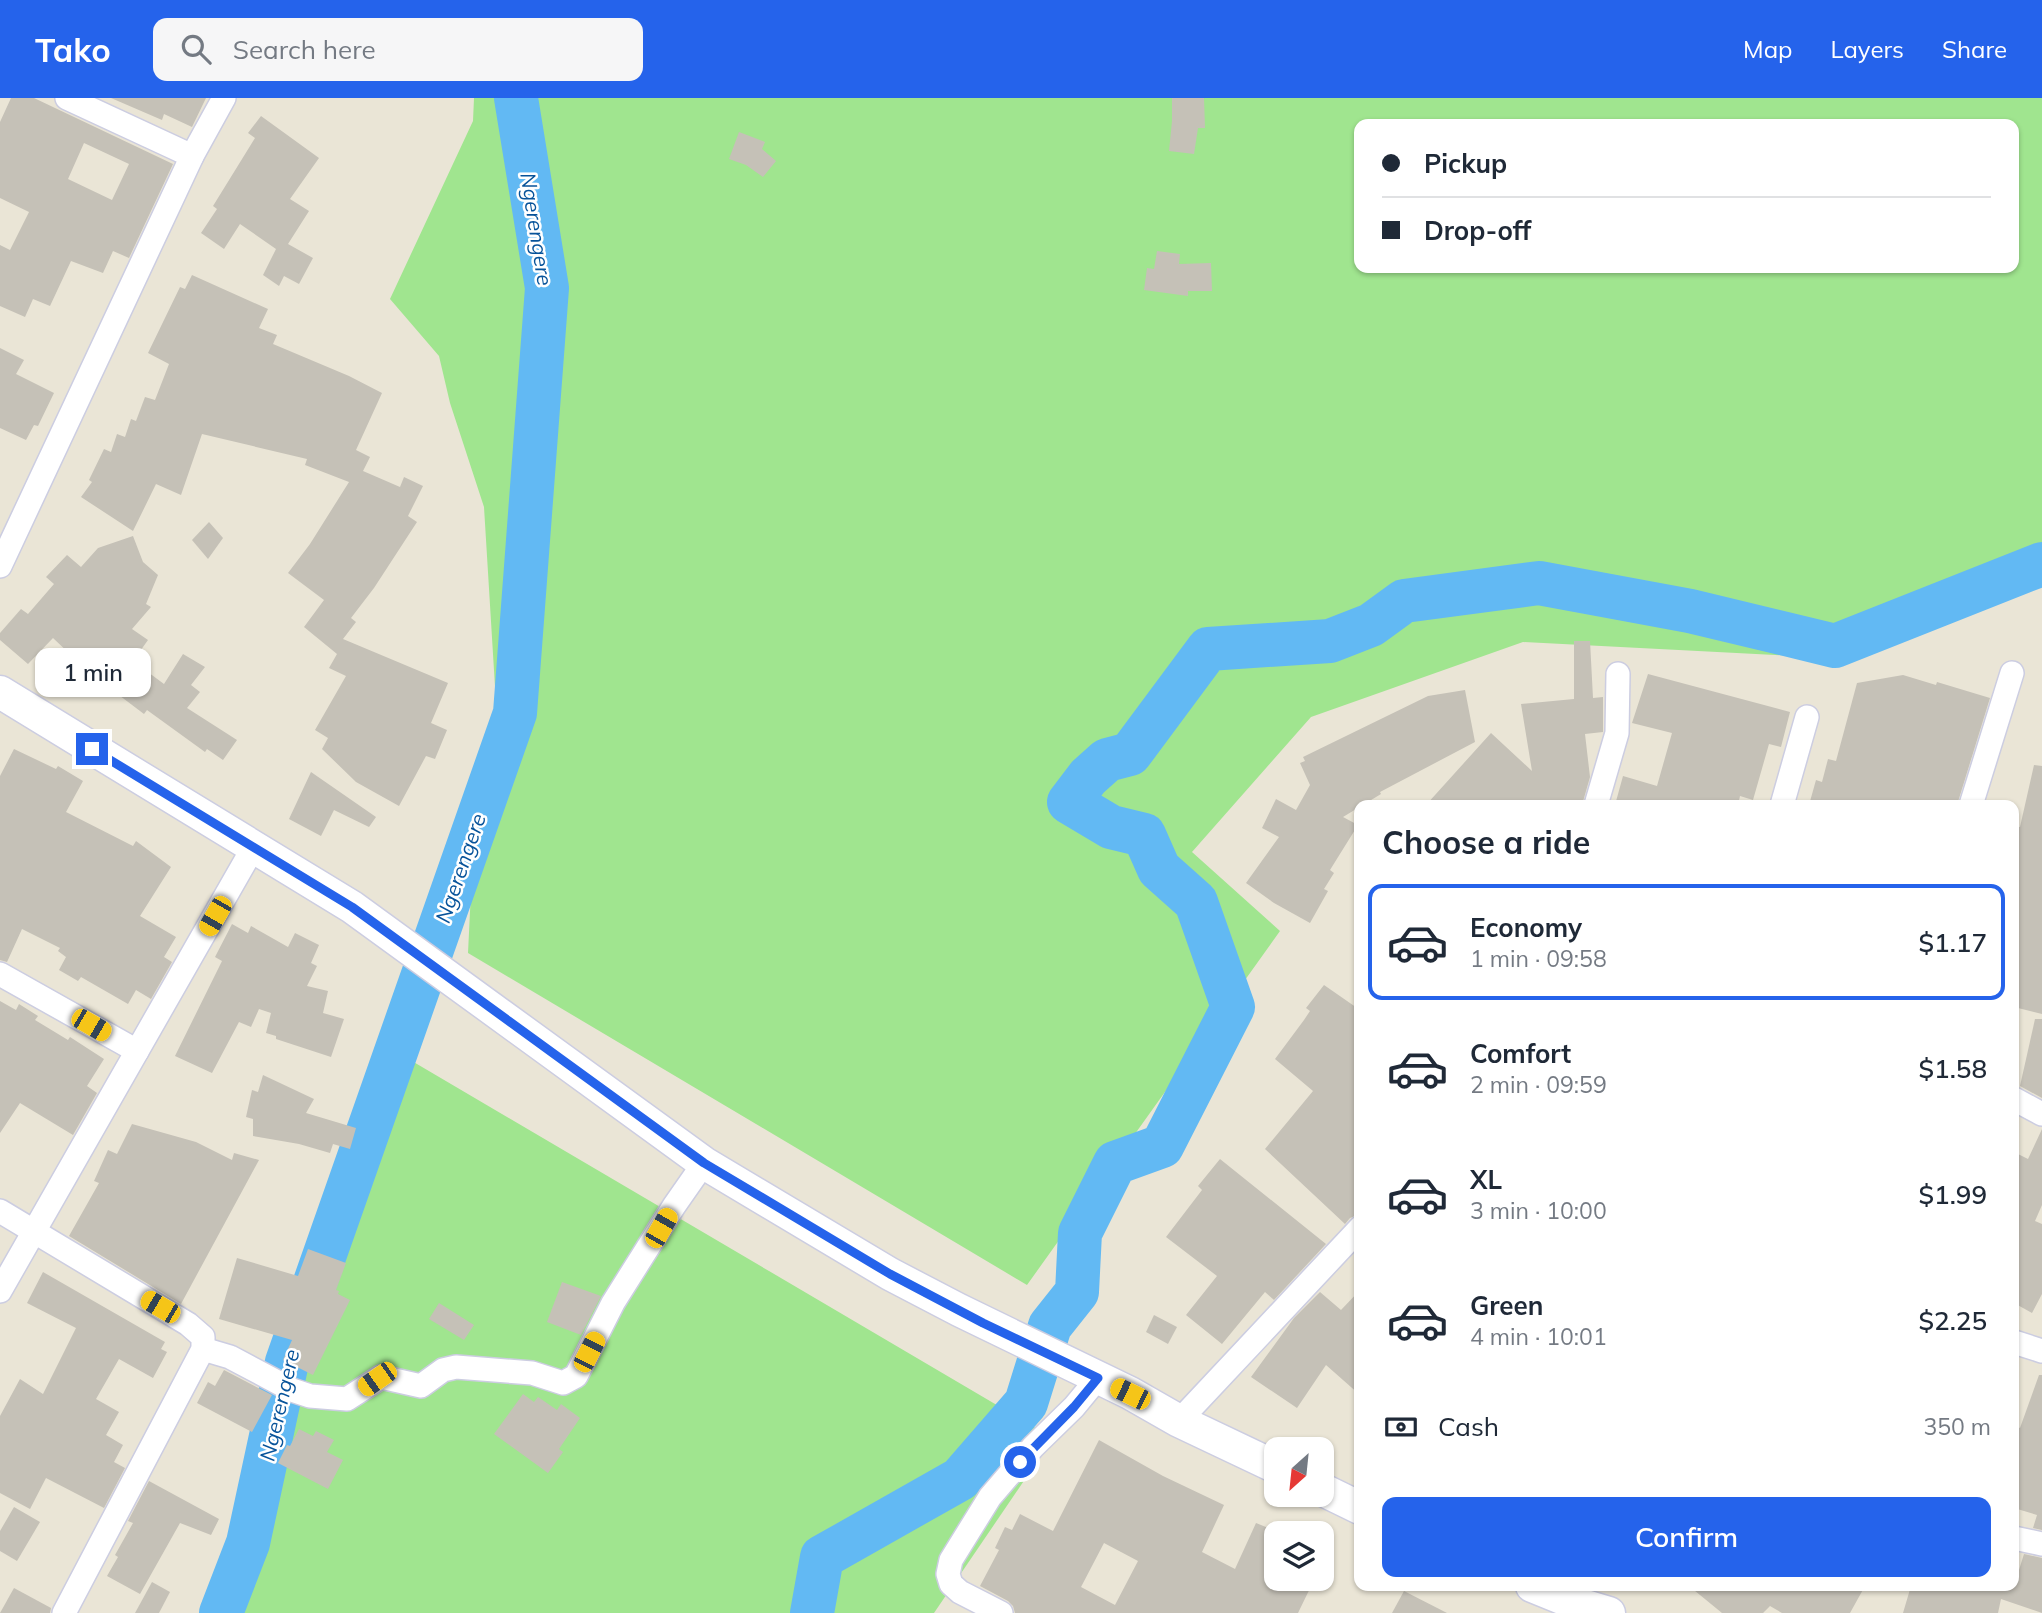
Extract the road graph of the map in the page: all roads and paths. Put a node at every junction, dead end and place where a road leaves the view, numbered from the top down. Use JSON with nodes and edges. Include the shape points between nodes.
{"nodes":[{"id":1,"x":67,"y":98,"type":"edge"},
{"id":2,"x":224,"y":98,"type":"edge"},
{"id":3,"x":192,"y":156,"type":"junction"},
{"id":4,"x":0,"y":566,"type":"edge"},
{"id":5,"x":2012,"y":673,"type":"dead end"},
{"id":6,"x":1618,"y":674,"type":"dead end"},
{"id":7,"x":0,"y":692,"type":"edge"},
{"id":8,"x":1807,"y":717,"type":"dead end"},
{"id":9,"x":1597,"y":800,"type":"edge"},
{"id":10,"x":1783,"y":800,"type":"edge"},
{"id":11,"x":1973,"y":800,"type":"edge"},
{"id":12,"x":253,"y":848,"type":"junction"},
{"id":13,"x":0,"y":974,"type":"edge"},
{"id":14,"x":137,"y":1051,"type":"junction"},
{"id":15,"x":2019,"y":1102,"type":"edge"},
{"id":16,"x":2042,"y":1114,"type":"edge"},
{"id":17,"x":704,"y":1163,"type":"junction"},
{"id":18,"x":0,"y":1211,"type":"edge"},
{"id":19,"x":36,"y":1231,"type":"junction"},
{"id":20,"x":1354,"y":1234,"type":"edge"},
{"id":21,"x":0,"y":1291,"type":"edge"},
{"id":22,"x":2019,"y":1344,"type":"edge"},
{"id":23,"x":203,"y":1349,"type":"junction"},
{"id":24,"x":2042,"y":1351,"type":"edge"},
{"id":25,"x":1098,"y":1378,"type":"junction"},
{"id":26,"x":1179,"y":1421,"type":"junction"},
{"id":27,"x":1264,"y":1461,"type":"edge"},
{"id":28,"x":1334,"y":1495,"type":"edge"},
{"id":29,"x":1354,"y":1505,"type":"edge"},
{"id":30,"x":2019,"y":1539,"type":"edge"},
{"id":31,"x":2042,"y":1544,"type":"edge"},
{"id":32,"x":1540,"y":1591,"type":"edge"},
{"id":33,"x":1566,"y":1607,"type":"edge"},
{"id":34,"x":64,"y":1613,"type":"edge"},
{"id":35,"x":1001,"y":1613,"type":"edge"},
{"id":36,"x":1609,"y":1613,"type":"edge"}],
"edges":[{"from":1,"to":3,"type":"street"},
{"from":2,"to":3,"type":"street"},
{"from":3,"to":4,"type":"street"},
{"from":5,"to":11,"type":"street"},
{"from":6,"to":9,"type":"street","via":[[1617,733]]},
{"from":7,"to":12,"type":"street"},
{"from":8,"to":10,"type":"street"},
{"from":12,"to":14,"type":"street"},
{"from":12,"to":17,"type":"street","via":[[352,907]]},
{"from":13,"to":14,"type":"street"},
{"from":14,"to":19,"type":"street"},
{"from":15,"to":16,"type":"street"},
{"from":17,"to":23,"type":"street","via":[[614,1303],[576,1376],[563,1383],[532,1373],[456,1367],[443,1370],[421,1386],[381,1377],[350,1397],[335,1399],[298,1393],[230,1357]]},
{"from":17,"to":25,"type":"street","via":[[890,1274]]},
{"from":18,"to":19,"type":"street"},
{"from":19,"to":21,"type":"street"},
{"from":19,"to":23,"type":"street","via":[[188,1324],[201,1334]]},
{"from":20,"to":26,"type":"street"},
{"from":22,"to":24,"type":"street"},
{"from":23,"to":34,"type":"street"},
{"from":25,"to":26,"type":"street"},
{"from":25,"to":35,"type":"street","via":[[990,1497],[951,1560],[951,1584]]},
{"from":26,"to":27,"type":"street"},
{"from":28,"to":29,"type":"street"},
{"from":30,"to":31,"type":"street"},
{"from":32,"to":33,"type":"street"},
{"from":33,"to":36,"type":"street"}]}
